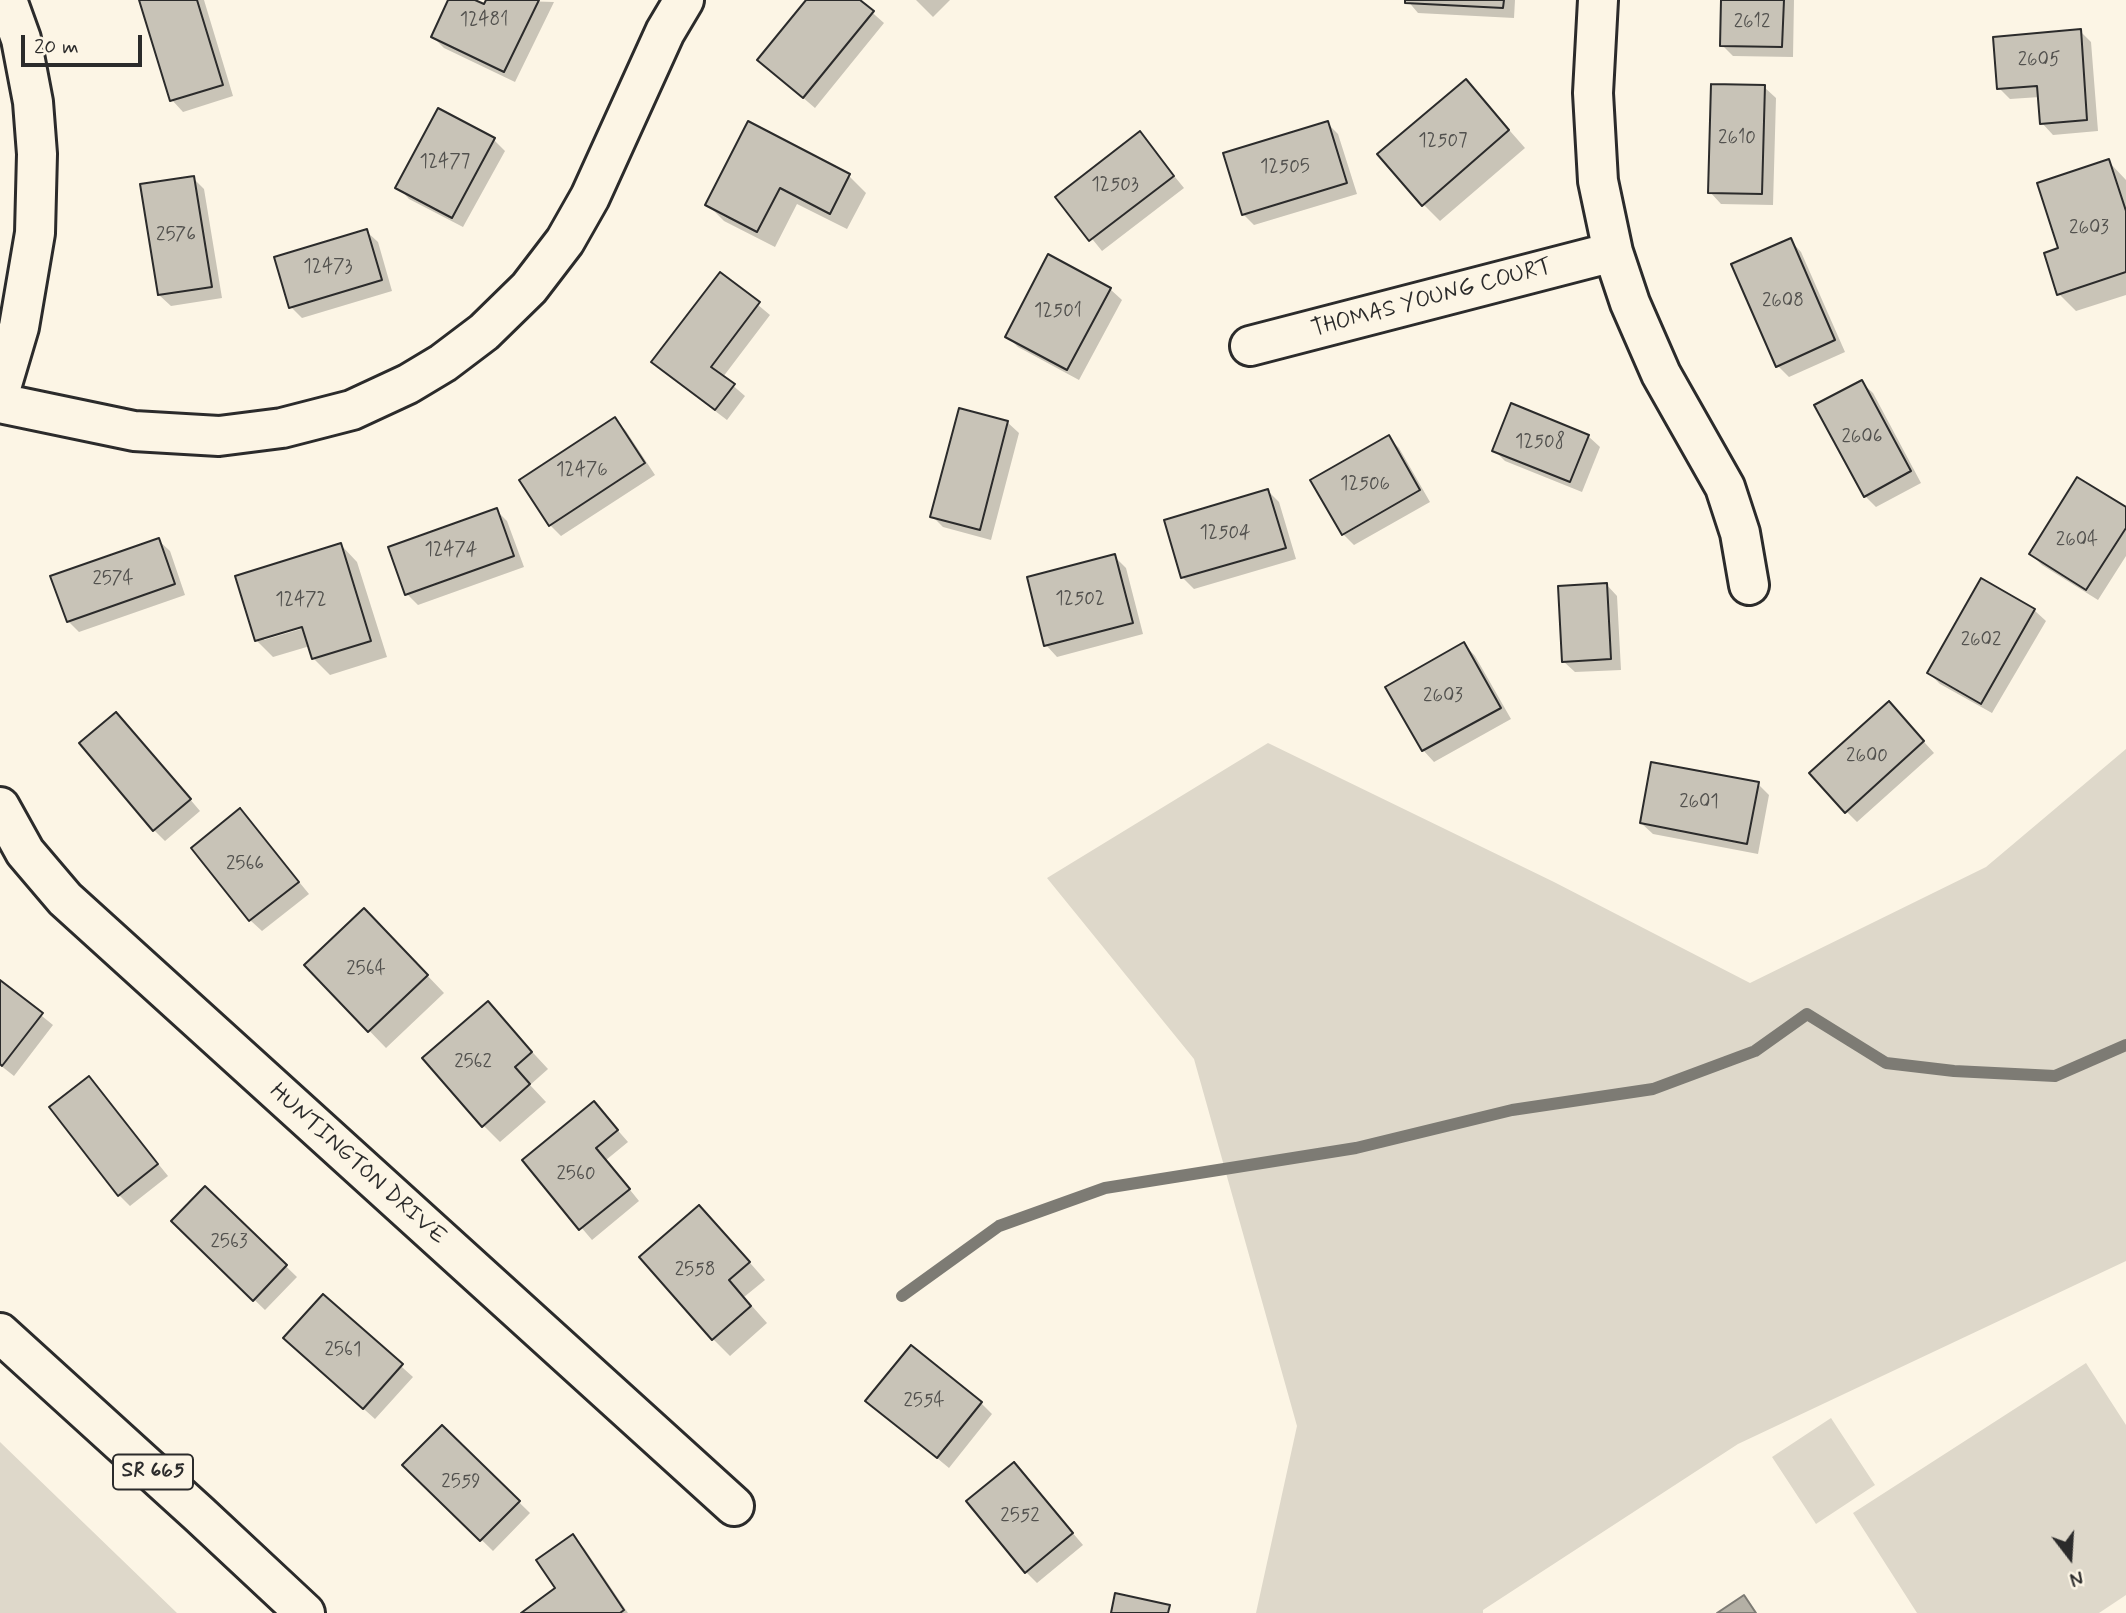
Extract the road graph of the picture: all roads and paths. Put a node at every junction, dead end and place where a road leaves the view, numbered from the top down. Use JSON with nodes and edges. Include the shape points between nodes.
{"nodes":[{"id":1,"x":7,"y":0,"type":"edge"},
{"id":2,"x":684,"y":0,"type":"edge"},
{"id":3,"x":1598,"y":0,"type":"edge"},
{"id":4,"x":1613,"y":252,"type":"junction"},
{"id":5,"x":1250,"y":346,"type":"dead end"},
{"id":6,"x":0,"y":391,"type":"edge"},
{"id":7,"x":0,"y":403,"type":"edge"},
{"id":8,"x":1749,"y":584,"type":"dead end"},
{"id":9,"x":0,"y":807,"type":"edge"},
{"id":10,"x":0,"y":1333,"type":"edge"},
{"id":11,"x":734,"y":1506,"type":"dead end"},
{"id":12,"x":305,"y":1613,"type":"edge"}],
"edges":[{"from":1,"to":6,"type":"street","via":[[21,40],[37,154],[35,233],[19,327]]},
{"from":2,"to":7,"type":"street","via":[[565,241],[529,288],[484,332],[408,384],[352,410],[282,428],[219,436],[134,431]]},
{"from":3,"to":4,"type":"street","via":[[1598,181]]},
{"from":4,"to":5,"type":"street","name":"THOMAS YOUNG COURT"},
{"from":4,"to":8,"type":"street","via":[[1661,374],[1725,487],[1740,533]]},
{"from":9,"to":11,"type":"street","name":"HUNTINGTON DRIVE","via":[[26,852],[65,899]]},
{"from":10,"to":12,"type":"street","number":"SR 665"}]}
